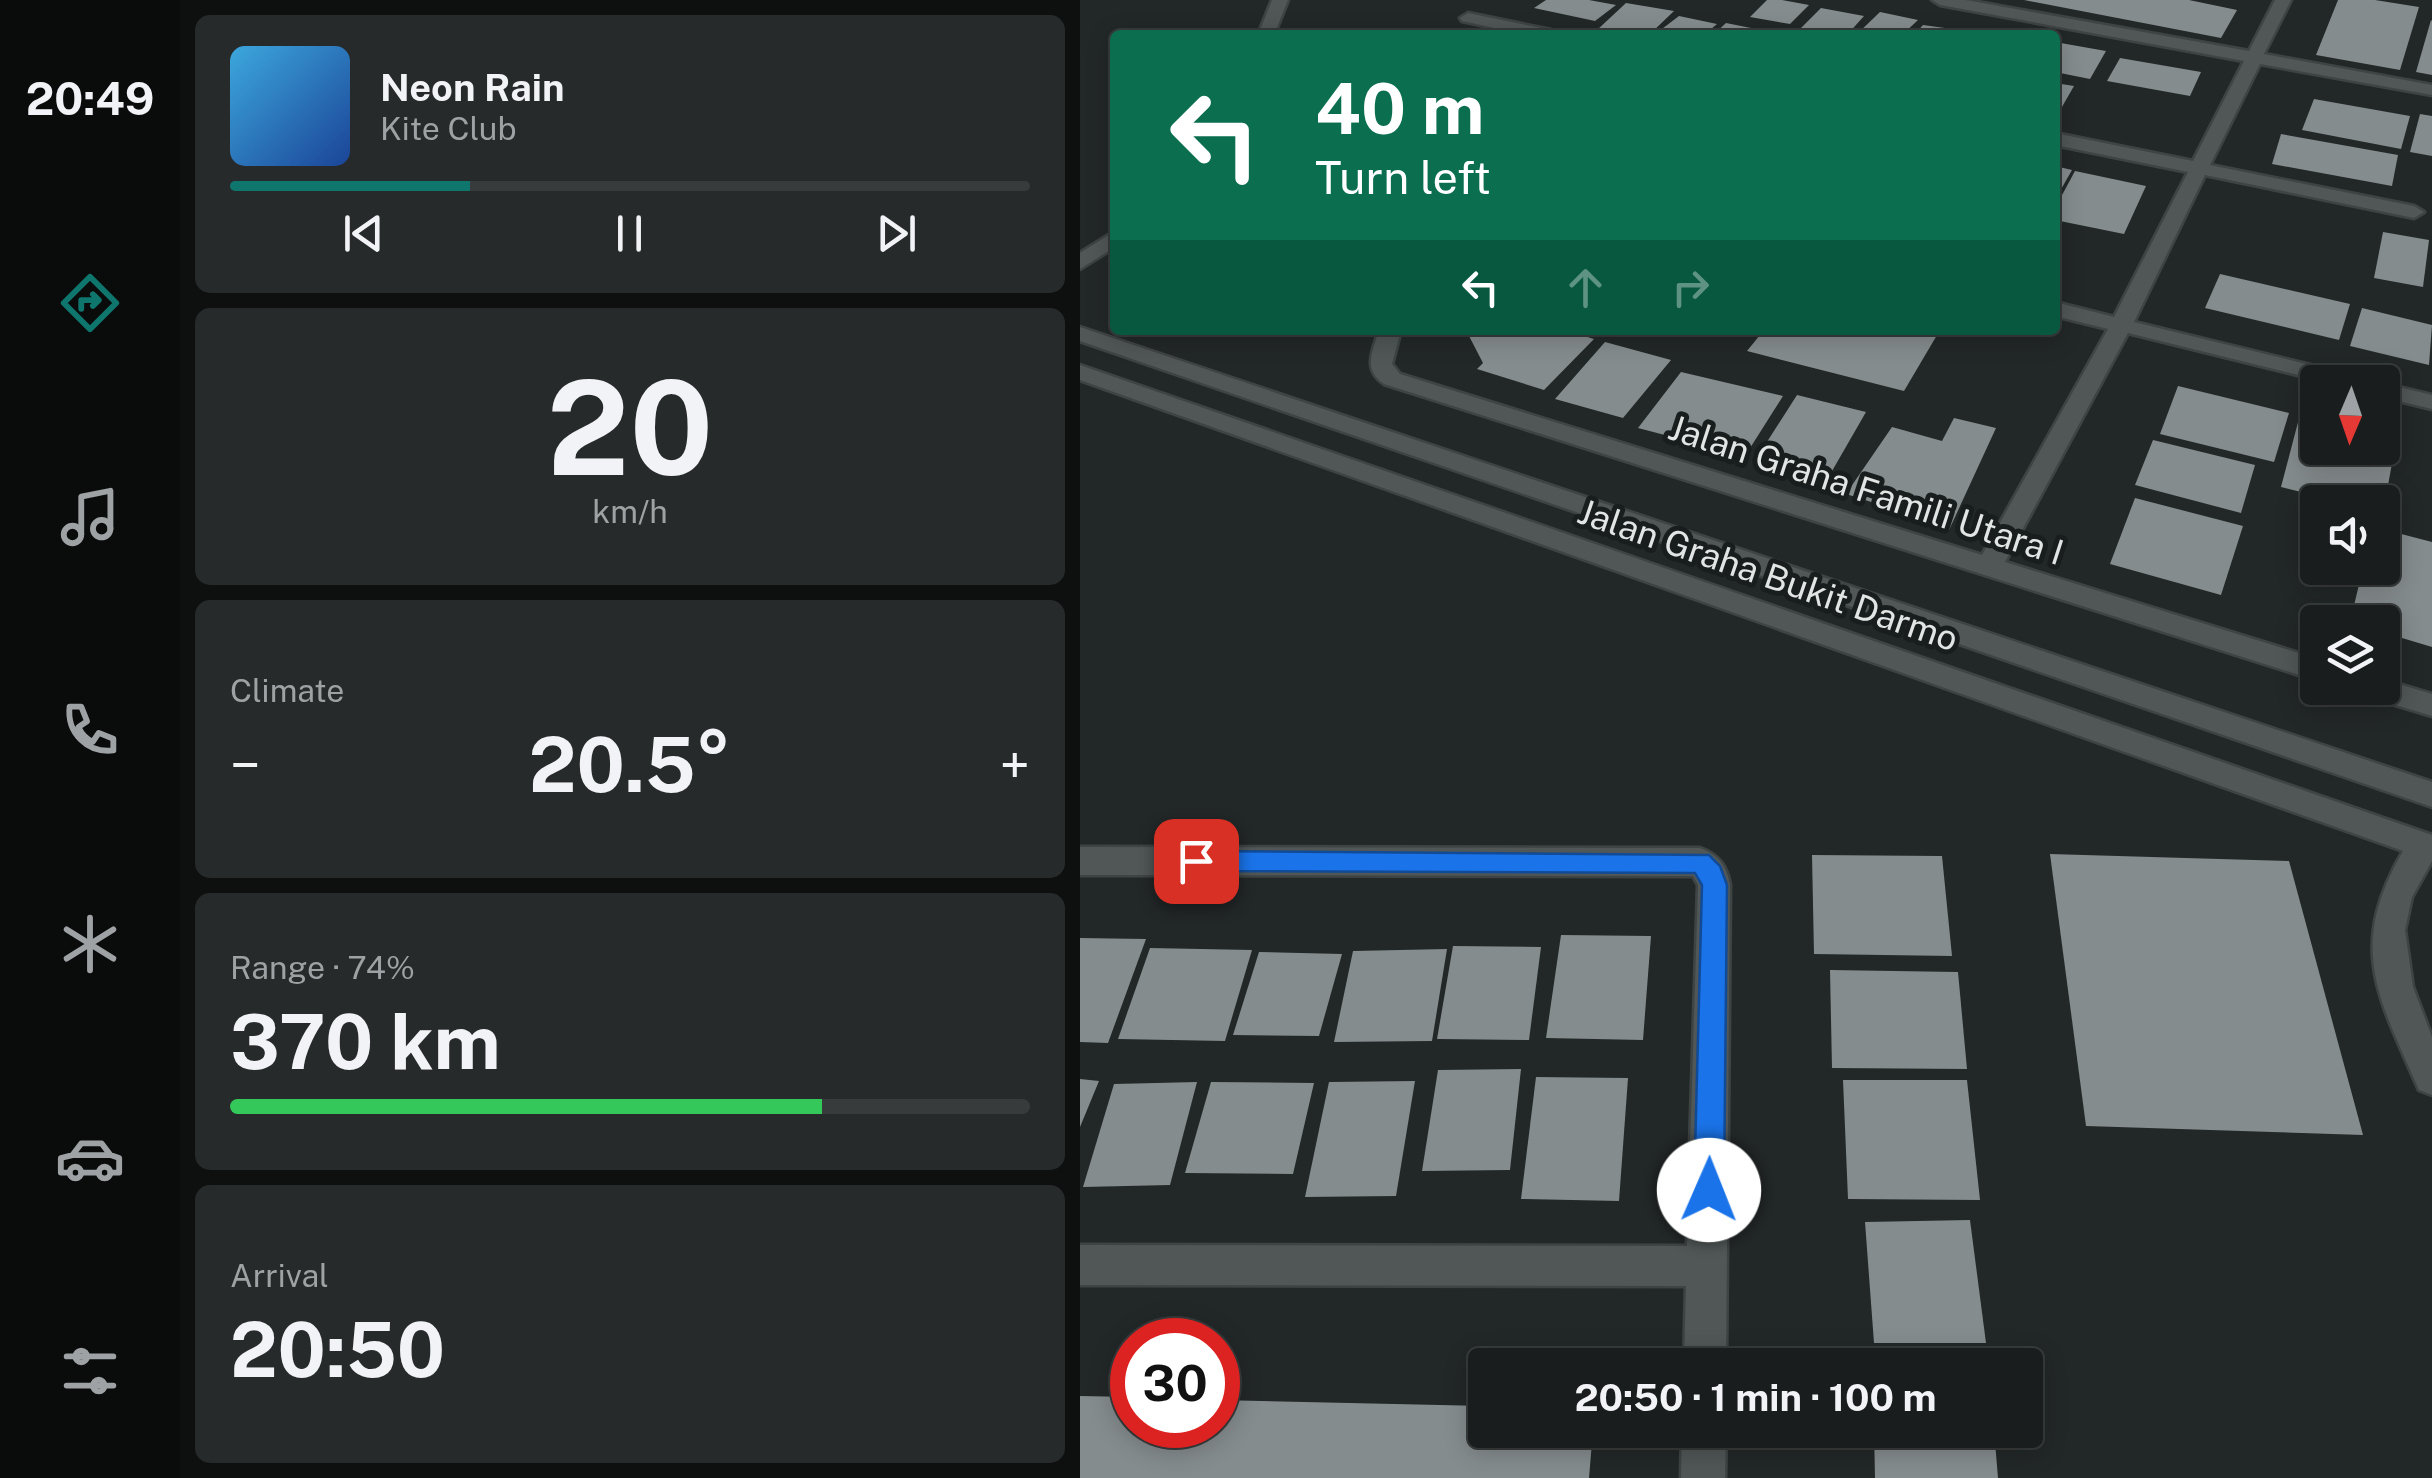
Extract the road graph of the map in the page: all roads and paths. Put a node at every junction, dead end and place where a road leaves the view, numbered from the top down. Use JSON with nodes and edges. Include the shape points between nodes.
{"nodes":[{"id":1,"x":1280,"y":0,"type":"edge"},
{"id":2,"x":1940,"y":0,"type":"edge"},
{"id":3,"x":2282,"y":0,"type":"edge"},
{"id":4,"x":1468,"y":18,"type":"edge"},
{"id":5,"x":1268,"y":30,"type":"edge"},
{"id":6,"x":1527,"y":30,"type":"edge"},
{"id":7,"x":2254,"y":57,"type":"junction"},
{"id":8,"x":2432,"y":90,"type":"edge"},
{"id":9,"x":2060,"y":140,"type":"edge"},
{"id":10,"x":2200,"y":169,"type":"junction"},
{"id":11,"x":2414,"y":212,"type":"dead end"},
{"id":12,"x":1099,"y":243,"type":"edge"},
{"id":13,"x":1080,"y":262,"type":"edge"},
{"id":14,"x":2060,"y":310,"type":"edge"},
{"id":15,"x":2121,"y":326,"type":"junction"},
{"id":16,"x":1080,"y":334,"type":"edge"},
{"id":17,"x":1389,"y":335,"type":"edge"},
{"id":18,"x":2300,"y":369,"type":"edge"},
{"id":19,"x":1080,"y":372,"type":"edge"},
{"id":20,"x":2400,"y":394,"type":"edge"},
{"id":21,"x":2432,"y":402,"type":"edge"},
{"id":22,"x":1988,"y":568,"type":"junction"},
{"id":23,"x":2300,"y":664,"type":"edge"},
{"id":24,"x":2400,"y":695,"type":"edge"},
{"id":25,"x":2432,"y":705,"type":"edge"},
{"id":26,"x":2432,"y":795,"type":"edge"},
{"id":27,"x":2428,"y":847,"type":"edge"},
{"id":28,"x":1080,"y":860,"type":"edge"},
{"id":29,"x":2432,"y":1078,"type":"edge"},
{"id":30,"x":1080,"y":1264,"type":"edge"},
{"id":31,"x":1708,"y":1266,"type":"junction"},
{"id":32,"x":1706,"y":1348,"type":"edge"},
{"id":33,"x":1703,"y":1448,"type":"edge"},
{"id":34,"x":1702,"y":1478,"type":"edge"}],
"edges":[{"from":1,"to":5,"type":"street"},
{"from":2,"to":7,"type":"street"},
{"from":3,"to":7,"type":"street"},
{"from":4,"to":6,"type":"street"},
{"from":7,"to":8,"type":"street"},
{"from":7,"to":10,"type":"street"},
{"from":9,"to":10,"type":"street"},
{"from":10,"to":11,"type":"street"},
{"from":10,"to":15,"type":"street"},
{"from":12,"to":13,"type":"street"},
{"from":14,"to":15,"type":"street"},
{"from":15,"to":18,"type":"street"},
{"from":15,"to":22,"type":"street"},
{"from":16,"to":26,"type":"street","name":"Jalan Graha Bukit Darmo"},
{"from":17,"to":22,"type":"street","name":"Jalan Graha Famili Utara I","via":[[1381,364],[1392,379]]},
{"from":19,"to":27,"type":"street","name":"Jalan Graha Bukit Darmo"},
{"from":20,"to":21,"type":"street"},
{"from":22,"to":23,"type":"street","name":"Jalan Graha Famili Utara I"},
{"from":24,"to":25,"type":"street"},
{"from":27,"to":29,"type":"street","via":[[2397,892],[2388,930],[2393,976]]},
{"from":28,"to":31,"type":"street","via":[[1700,862],[1714,885]]},
{"from":30,"to":31,"type":"street"},
{"from":31,"to":32,"type":"street"},
{"from":33,"to":34,"type":"street"}]}
